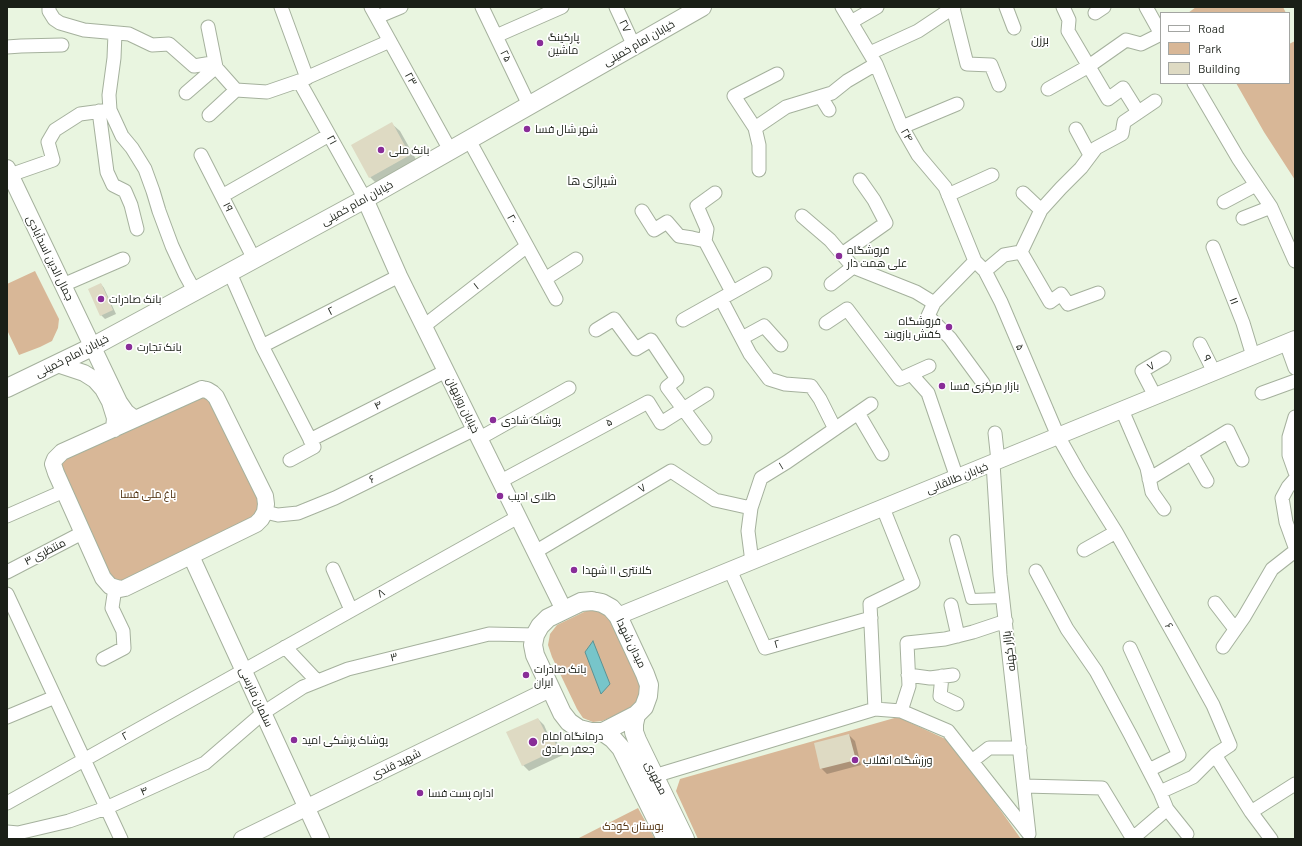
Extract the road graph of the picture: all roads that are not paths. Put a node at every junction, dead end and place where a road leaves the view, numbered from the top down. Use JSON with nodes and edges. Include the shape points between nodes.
{"nodes":[{"id":1,"x":49,"y":7,"type":"edge"},
{"id":2,"x":281,"y":7,"type":"edge"},
{"id":3,"x":401,"y":7,"type":"edge"},
{"id":4,"x":482,"y":7,"type":"edge"},
{"id":5,"x":562,"y":7,"type":"edge"},
{"id":6,"x":616,"y":7,"type":"edge"},
{"id":7,"x":702,"y":7,"type":"edge"},
{"id":8,"x":842,"y":7,"type":"edge"},
{"id":9,"x":877,"y":7,"type":"edge"},
{"id":10,"x":1006,"y":7,"type":"edge"},
{"id":11,"x":1063,"y":7,"type":"edge"},
{"id":12,"x":1146,"y":7,"type":"edge"},
{"id":13,"x":954,"y":8,"type":"edge"},
{"id":14,"x":374,"y":12,"type":"edge"},
{"id":15,"x":851,"y":22,"type":"junction"},
{"id":16,"x":208,"y":27,"type":"dead end"},
{"id":17,"x":1014,"y":28,"type":"dead end"},
{"id":18,"x":1160,"y":32,"type":"edge"},
{"id":19,"x":115,"y":33,"type":"junction"},
{"id":20,"x":1160,"y":34,"type":"edge"},
{"id":21,"x":496,"y":36,"type":"junction"},
{"id":22,"x":390,"y":41,"type":"junction"},
{"id":23,"x":62,"y":45,"type":"dead end"},
{"id":24,"x":634,"y":46,"type":"junction"},
{"id":25,"x":7,"y":47,"type":"edge"},
{"id":26,"x":873,"y":59,"type":"junction"},
{"id":27,"x":1089,"y":66,"type":"junction"},
{"id":28,"x":216,"y":67,"type":"junction"},
{"id":29,"x":777,"y":74,"type":"dead end"},
{"id":30,"x":303,"y":79,"type":"junction"},
{"id":31,"x":1195,"y":84,"type":"edge"},
{"id":32,"x":999,"y":85,"type":"dead end"},
{"id":33,"x":1048,"y":89,"type":"dead end"},
{"id":34,"x":236,"y":90,"type":"junction"},
{"id":35,"x":186,"y":93,"type":"dead end"},
{"id":36,"x":821,"y":97,"type":"junction"},
{"id":37,"x":1155,"y":101,"type":"dead end"},
{"id":38,"x":957,"y":104,"type":"dead end"},
{"id":39,"x":530,"y":105,"type":"junction"},
{"id":40,"x":829,"y":110,"type":"dead end"},
{"id":41,"x":104,"y":111,"type":"junction"},
{"id":42,"x":1138,"y":112,"type":"junction"},
{"id":43,"x":209,"y":115,"type":"dead end"},
{"id":44,"x":902,"y":127,"type":"junction"},
{"id":45,"x":755,"y":128,"type":"junction"},
{"id":46,"x":1076,"y":129,"type":"dead end"},
{"id":47,"x":329,"y":135,"type":"junction"},
{"id":48,"x":469,"y":140,"type":"junction"},
{"id":49,"x":450,"y":150,"type":"junction"},
{"id":50,"x":202,"y":155,"type":"dead end"},
{"id":51,"x":1090,"y":155,"type":"junction"},
{"id":52,"x":759,"y":170,"type":"dead end"},
{"id":53,"x":8,"y":171,"type":"edge"},
{"id":54,"x":992,"y":175,"type":"dead end"},
{"id":55,"x":860,"y":180,"type":"dead end"},
{"id":56,"x":1256,"y":185,"type":"junction"},
{"id":57,"x":1023,"y":192,"type":"dead end"},
{"id":58,"x":715,"y":193,"type":"dead end"},
{"id":59,"x":948,"y":195,"type":"junction"},
{"id":60,"x":222,"y":196,"type":"junction"},
{"id":61,"x":365,"y":199,"type":"junction"},
{"id":62,"x":1224,"y":202,"type":"dead end"},
{"id":63,"x":1271,"y":207,"type":"junction"},
{"id":64,"x":1042,"y":210,"type":"junction"},
{"id":65,"x":642,"y":211,"type":"dead end"},
{"id":66,"x":802,"y":216,"type":"dead end"},
{"id":67,"x":1243,"y":218,"type":"dead end"},
{"id":68,"x":137,"y":230,"type":"dead end"},
{"id":69,"x":705,"y":241,"type":"junction"},
{"id":70,"x":527,"y":246,"type":"junction"},
{"id":71,"x":1213,"y":247,"type":"dead end"},
{"id":72,"x":1021,"y":252,"type":"junction"},
{"id":73,"x":842,"y":254,"type":"junction"},
{"id":74,"x":123,"y":259,"type":"dead end"},
{"id":75,"x":576,"y":259,"type":"dead end"},
{"id":76,"x":254,"y":260,"type":"junction"},
{"id":77,"x":975,"y":261,"type":"junction"},
{"id":78,"x":1295,"y":261,"type":"edge"},
{"id":79,"x":853,"y":267,"type":"junction"},
{"id":80,"x":985,"y":271,"type":"junction"},
{"id":81,"x":230,"y":272,"type":"junction"},
{"id":82,"x":765,"y":274,"type":"dead end"},
{"id":83,"x":400,"y":276,"type":"junction"},
{"id":84,"x":545,"y":279,"type":"junction"},
{"id":85,"x":831,"y":284,"type":"dead end"},
{"id":86,"x":63,"y":285,"type":"junction"},
{"id":87,"x":194,"y":292,"type":"junction"},
{"id":88,"x":1098,"y":292,"type":"dead end"},
{"id":89,"x":726,"y":296,"type":"junction"},
{"id":90,"x":556,"y":299,"type":"dead end"},
{"id":91,"x":934,"y":302,"type":"junction"},
{"id":92,"x":683,"y":320,"type":"dead end"},
{"id":93,"x":826,"y":323,"type":"dead end"},
{"id":94,"x":424,"y":326,"type":"junction"},
{"id":95,"x":596,"y":330,"type":"dead end"},
{"id":96,"x":742,"y":338,"type":"junction"},
{"id":97,"x":1290,"y":341,"type":"edge"},
{"id":98,"x":1200,"y":344,"type":"dead end"},
{"id":99,"x":781,"y":345,"type":"dead end"},
{"id":100,"x":262,"y":346,"type":"junction"},
{"id":101,"x":92,"y":347,"type":"junction"},
{"id":102,"x":1253,"y":356,"type":"junction"},
{"id":103,"x":1164,"y":358,"type":"dead end"},
{"id":104,"x":57,"y":364,"type":"junction"},
{"id":105,"x":929,"y":366,"type":"dead end"},
{"id":106,"x":1295,"y":368,"type":"edge"},
{"id":107,"x":446,"y":371,"type":"junction"},
{"id":108,"x":1214,"y":372,"type":"junction"},
{"id":109,"x":912,"y":374,"type":"junction"},
{"id":110,"x":1295,"y":381,"type":"edge"},
{"id":111,"x":983,"y":383,"type":"dead end"},
{"id":112,"x":7,"y":388,"type":"edge"},
{"id":113,"x":569,"y":388,"type":"dead end"},
{"id":114,"x":707,"y":394,"type":"dead end"},
{"id":115,"x":1262,"y":394,"type":"dead end"},
{"id":116,"x":1155,"y":396,"type":"junction"},
{"id":117,"x":871,"y":404,"type":"dead end"},
{"id":118,"x":683,"y":410,"type":"junction"},
{"id":119,"x":1122,"y":410,"type":"junction"},
{"id":120,"x":858,"y":413,"type":"junction"},
{"id":121,"x":1295,"y":417,"type":"edge"},
{"id":122,"x":135,"y":419,"type":"junction"},
{"id":123,"x":114,"y":429,"type":"junction"},
{"id":124,"x":835,"y":429,"type":"junction"},
{"id":125,"x":995,"y":433,"type":"dead end"},
{"id":126,"x":477,"y":434,"type":"junction"},
{"id":127,"x":1058,"y":436,"type":"junction"},
{"id":128,"x":705,"y":438,"type":"dead end"},
{"id":129,"x":310,"y":440,"type":"junction"},
{"id":130,"x":882,"y":454,"type":"dead end"},
{"id":131,"x":1191,"y":454,"type":"junction"},
{"id":132,"x":290,"y":460,"type":"dead end"},
{"id":133,"x":1242,"y":460,"type":"dead end"},
{"id":134,"x":995,"y":462,"type":"junction"},
{"id":135,"x":1295,"y":472,"type":"edge"},
{"id":136,"x":957,"y":478,"type":"junction"},
{"id":137,"x":1149,"y":479,"type":"junction"},
{"id":138,"x":1295,"y":479,"type":"edge"},
{"id":139,"x":500,"y":481,"type":"junction"},
{"id":140,"x":1207,"y":481,"type":"dead end"},
{"id":141,"x":64,"y":491,"type":"junction"},
{"id":142,"x":751,"y":508,"type":"junction"},
{"id":143,"x":883,"y":508,"type":"junction"},
{"id":144,"x":1164,"y":509,"type":"dead end"},
{"id":145,"x":265,"y":512,"type":"junction"},
{"id":146,"x":7,"y":516,"type":"edge"},
{"id":147,"x":518,"y":517,"type":"junction"},
{"id":148,"x":1116,"y":532,"type":"junction"},
{"id":149,"x":82,"y":533,"type":"junction"},
{"id":150,"x":955,"y":540,"type":"dead end"},
{"id":151,"x":1295,"y":547,"type":"edge"},
{"id":152,"x":1084,"y":550,"type":"dead end"},
{"id":153,"x":1295,"y":551,"type":"edge"},
{"id":154,"x":535,"y":552,"type":"junction"},
{"id":155,"x":191,"y":556,"type":"junction"},
{"id":156,"x":752,"y":562,"type":"junction"},
{"id":157,"x":333,"y":569,"type":"dead end"},
{"id":158,"x":730,"y":570,"type":"junction"},
{"id":159,"x":1036,"y":571,"type":"dead end"},
{"id":160,"x":7,"y":572,"type":"edge"},
{"id":161,"x":115,"y":588,"type":"junction"},
{"id":162,"x":7,"y":594,"type":"edge"},
{"id":163,"x":1003,"y":598,"type":"junction"},
{"id":164,"x":1215,"y":603,"type":"dead end"},
{"id":165,"x":951,"y":604,"type":"dead end"},
{"id":166,"x":351,"y":610,"type":"junction"},
{"id":167,"x":564,"y":610,"type":"junction"},
{"id":168,"x":618,"y":616,"type":"junction"},
{"id":169,"x":871,"y":618,"type":"junction"},
{"id":170,"x":1006,"y":621,"type":"junction"},
{"id":171,"x":1235,"y":629,"type":"junction"},
{"id":172,"x":535,"y":635,"type":"junction"},
{"id":173,"x":958,"y":636,"type":"junction"},
{"id":174,"x":285,"y":647,"type":"junction"},
{"id":175,"x":1223,"y":647,"type":"dead end"},
{"id":176,"x":1130,"y":648,"type":"dead end"},
{"id":177,"x":103,"y":659,"type":"dead end"},
{"id":178,"x":243,"y":670,"type":"junction"},
{"id":179,"x":908,"y":675,"type":"junction"},
{"id":180,"x":317,"y":681,"type":"junction"},
{"id":181,"x":550,"y":689,"type":"junction"},
{"id":182,"x":55,"y":697,"type":"junction"},
{"id":183,"x":957,"y":704,"type":"dead end"},
{"id":184,"x":875,"y":710,"type":"junction"},
{"id":185,"x":901,"y":711,"type":"junction"},
{"id":186,"x":263,"y":713,"type":"junction"},
{"id":187,"x":636,"y":715,"type":"junction"},
{"id":188,"x":7,"y":717,"type":"edge"},
{"id":189,"x":603,"y":732,"type":"junction"},
{"id":190,"x":1020,"y":748,"type":"junction"},
{"id":191,"x":1215,"y":755,"type":"junction"},
{"id":192,"x":84,"y":760,"type":"junction"},
{"id":193,"x":972,"y":761,"type":"junction"},
{"id":194,"x":1149,"y":770,"type":"junction"},
{"id":195,"x":654,"y":776,"type":"junction"},
{"id":196,"x":1295,"y":784,"type":"edge"},
{"id":197,"x":1024,"y":786,"type":"junction"},
{"id":198,"x":1160,"y":792,"type":"junction"},
{"id":199,"x":7,"y":803,"type":"edge"},
{"id":200,"x":307,"y":807,"type":"junction"},
{"id":201,"x":106,"y":808,"type":"junction"},
{"id":202,"x":1167,"y":809,"type":"junction"},
{"id":203,"x":1251,"y":812,"type":"junction"},
{"id":204,"x":7,"y":832,"type":"edge"},
{"id":205,"x":1187,"y":834,"type":"dead end"},
{"id":206,"x":1029,"y":837,"type":"edge"},
{"id":207,"x":121,"y":839,"type":"edge"},
{"id":208,"x":242,"y":839,"type":"edge"},
{"id":209,"x":322,"y":839,"type":"edge"},
{"id":210,"x":666,"y":839,"type":"edge"},
{"id":211,"x":685,"y":839,"type":"edge"},
{"id":212,"x":1133,"y":839,"type":"edge"},
{"id":213,"x":1271,"y":839,"type":"edge"}],
"edges":[{"from":1,"to":19,"type":"street","via":[[54,19],[60,23],[84,30]]},
{"from":2,"to":30,"type":"street","name":"۲۱"},
{"from":3,"to":14,"type":"street"},
{"from":4,"to":21,"type":"street","name":"۲۵"},
{"from":5,"to":21,"type":"street"},
{"from":6,"to":24,"type":"street","name":"۲۷"},
{"from":7,"to":24,"type":"main road","name":"خیابان امام خمینی"},
{"from":8,"to":15,"type":"street","name":"۲۴"},
{"from":9,"to":15,"type":"street"},
{"from":10,"to":17,"type":"street"},
{"from":11,"to":27,"type":"street","via":[[1069,20],[1068,31]]},
{"from":12,"to":18,"type":"street"},
{"from":13,"to":26,"type":"street"},
{"from":13,"to":32,"type":"street","via":[[967,64],[991,65]]},
{"from":14,"to":22,"type":"street","name":"۲۳"},
{"from":15,"to":26,"type":"street","name":"۲۴"},
{"from":16,"to":28,"type":"street"},
{"from":19,"to":28,"type":"street","via":[[129,34],[152,45],[169,44],[194,66],[212,63]]},
{"from":19,"to":41,"type":"street","via":[[109,95]]},
{"from":20,"to":27,"type":"street","via":[[1141,44],[1126,40]]},
{"from":21,"to":39,"type":"street","name":"۲۵"},
{"from":22,"to":30,"type":"street"},
{"from":22,"to":49,"type":"street","name":"۲۳"},
{"from":23,"to":25,"type":"street"},
{"from":24,"to":39,"type":"main road","name":"خیابان امام خمینی"},
{"from":26,"to":36,"type":"street","via":[[832,92]]},
{"from":26,"to":44,"type":"street","name":"۲۴"},
{"from":27,"to":33,"type":"street"},
{"from":27,"to":42,"type":"street","via":[[1108,99],[1123,88]]},
{"from":28,"to":34,"type":"street"},
{"from":28,"to":35,"type":"street"},
{"from":29,"to":45,"type":"street","via":[[734,96]]},
{"from":30,"to":34,"type":"street","via":[[267,92]]},
{"from":30,"to":47,"type":"street","name":"۲۱"},
{"from":31,"to":56,"type":"street"},
{"from":34,"to":43,"type":"street"},
{"from":36,"to":40,"type":"street"},
{"from":36,"to":45,"type":"street","via":[[786,107]]},
{"from":37,"to":42,"type":"street"},
{"from":38,"to":44,"type":"street"},
{"from":39,"to":48,"type":"main road","name":"خیابان امام خمینی"},
{"from":41,"to":53,"type":"street","via":[[80,114],[55,130],[48,142],[53,160]]},
{"from":41,"to":68,"type":"street","via":[[106,172],[113,185],[125,190]]},
{"from":41,"to":87,"type":"street","via":[[145,169],[172,246]]},
{"from":42,"to":51,"type":"street","via":[[1124,122],[1122,134],[1096,148]]},
{"from":44,"to":59,"type":"street","name":"۲۴","via":[[918,155],[945,187]]},
{"from":45,"to":52,"type":"street","via":[[759,145]]},
{"from":46,"to":51,"type":"street"},
{"from":47,"to":60,"type":"street"},
{"from":47,"to":61,"type":"street","name":"۲۱"},
{"from":48,"to":49,"type":"main road","name":"خیابان امام خمینی"},
{"from":48,"to":70,"type":"street","name":"۲۰"},
{"from":49,"to":61,"type":"main road","name":"خیابان امام خمینی"},
{"from":50,"to":60,"type":"street","name":"۱۹"},
{"from":51,"to":64,"type":"street"},
{"from":53,"to":86,"type":"street","name":"جمال الدین اسدآبادی"},
{"from":54,"to":59,"type":"street"},
{"from":55,"to":73,"type":"street","via":[[886,223]]},
{"from":56,"to":62,"type":"street"},
{"from":56,"to":63,"type":"street"},
{"from":57,"to":64,"type":"street"},
{"from":58,"to":69,"type":"street","via":[[697,206],[707,228]]},
{"from":59,"to":77,"type":"street","name":"۲۴"},
{"from":60,"to":76,"type":"street","name":"۱۹"},
{"from":61,"to":76,"type":"main road","name":"خیابان امام خمینی"},
{"from":61,"to":83,"type":"street","name":"خیابان روزبهان"},
{"from":63,"to":67,"type":"street"},
{"from":63,"to":78,"type":"street"},
{"from":64,"to":72,"type":"street"},
{"from":65,"to":69,"type":"street","via":[[654,230],[668,222],[679,236]]},
{"from":66,"to":73,"type":"street"},
{"from":69,"to":89,"type":"street"},
{"from":70,"to":84,"type":"street","name":"۲۰"},
{"from":70,"to":94,"type":"street","name":"۱"},
{"from":71,"to":102,"type":"street","name":"۱۱"},
{"from":72,"to":80,"type":"street","via":[[1004,255]]},
{"from":72,"to":88,"type":"street","via":[[1050,302],[1061,294],[1068,304]]},
{"from":73,"to":79,"type":"street"},
{"from":74,"to":86,"type":"street"},
{"from":75,"to":84,"type":"street"},
{"from":76,"to":81,"type":"main road","name":"خیابان امام خمینی"},
{"from":77,"to":80,"type":"street","name":"۵"},
{"from":77,"to":91,"type":"street"},
{"from":79,"to":85,"type":"street"},
{"from":79,"to":91,"type":"street","via":[[916,292]]},
{"from":80,"to":127,"type":"street","name":"۵","via":[[1001,302]]},
{"from":81,"to":87,"type":"main road","name":"خیابان امام خمینی"},
{"from":81,"to":100,"type":"street"},
{"from":82,"to":89,"type":"street"},
{"from":83,"to":94,"type":"street","name":"خیابان روزبهان"},
{"from":83,"to":100,"type":"street","name":"۲"},
{"from":84,"to":90,"type":"street","name":"۲۰"},
{"from":86,"to":101,"type":"street","name":"جمال الدین اسدآبادی"},
{"from":87,"to":101,"type":"main road","name":"خیابان امام خمینی"},
{"from":89,"to":92,"type":"street"},
{"from":89,"to":96,"type":"street"},
{"from":91,"to":111,"type":"street","via":[[928,316],[950,338]]},
{"from":93,"to":109,"type":"street","via":[[847,309],[900,379]]},
{"from":94,"to":107,"type":"street","name":"خیابان روزبهان"},
{"from":95,"to":118,"type":"street","via":[[614,319],[636,349],[651,340],[677,380],[667,387]]},
{"from":96,"to":99,"type":"street","via":[[764,326]]},
{"from":96,"to":124,"type":"street","via":[[750,354],[769,379],[785,384],[811,386]]},
{"from":97,"to":102,"type":"street","name":"خیابان طالقانی"},
{"from":97,"to":106,"type":"street"},
{"from":98,"to":108,"type":"street","name":"۹"},
{"from":100,"to":129,"type":"street"},
{"from":101,"to":104,"type":"main road","name":"خیابان امام خمینی"},
{"from":101,"to":122,"type":"street","name":"جمال الدین اسدآبادی","via":[[119,402]]},
{"from":102,"to":108,"type":"street","name":"خیابان طالقانی"},
{"from":103,"to":116,"type":"street","name":"۷","via":[[1142,371]]},
{"from":104,"to":112,"type":"main road","name":"خیابان امام خمینی"},
{"from":104,"to":123,"type":"street","via":[[84,373],[103,389],[115,418]]},
{"from":105,"to":109,"type":"street"},
{"from":107,"to":126,"type":"street","name":"خیابان روزبهان"},
{"from":107,"to":129,"type":"street","name":"۴"},
{"from":108,"to":116,"type":"street","name":"خیابان طالقانی"},
{"from":109,"to":136,"type":"street","via":[[928,393]]},
{"from":110,"to":115,"type":"street"},
{"from":113,"to":126,"type":"street"},
{"from":114,"to":118,"type":"street","name":"۵"},
{"from":116,"to":119,"type":"street","name":"خیابان طالقانی"},
{"from":117,"to":120,"type":"street","name":"۱"},
{"from":118,"to":128,"type":"street"},
{"from":118,"to":139,"type":"street","name":"۵","via":[[661,424],[648,402]]},
{"from":119,"to":127,"type":"street","name":"خیابان طالقانی"},
{"from":119,"to":137,"type":"street","via":[[1147,468]]},
{"from":120,"to":124,"type":"street","name":"۱"},
{"from":120,"to":130,"type":"street"},
{"from":121,"to":135,"type":"street","via":[[1289,437],[1288,455]]},
{"from":122,"to":123,"type":"street"},
{"from":122,"to":145,"type":"street","via":[[202,389],[212,392],[265,496]]},
{"from":123,"to":141,"type":"street","via":[[58,455],[54,469]]},
{"from":124,"to":142,"type":"street","name":"۱","via":[[761,478]]},
{"from":125,"to":134,"type":"street","name":"بازار کهنه"},
{"from":126,"to":139,"type":"street","name":"خیابان روزبهان"},
{"from":126,"to":145,"type":"street","name":"۶","via":[[298,513],[278,515]]},
{"from":127,"to":134,"type":"street","name":"خیابان طالقانی"},
{"from":127,"to":148,"type":"street","name":"۶"},
{"from":129,"to":132,"type":"street","via":[[314,447]]},
{"from":131,"to":133,"type":"street","via":[[1228,431]]},
{"from":131,"to":137,"type":"street"},
{"from":131,"to":140,"type":"street"},
{"from":134,"to":136,"type":"street","name":"خیابان طالقانی"},
{"from":134,"to":163,"type":"street","name":"بازار کهنه"},
{"from":136,"to":143,"type":"street","name":"خیابان طالقانی"},
{"from":137,"to":144,"type":"street","via":[[1152,492]]},
{"from":138,"to":151,"type":"street","via":[[1282,498],[1286,522]]},
{"from":139,"to":147,"type":"street","name":"خیابان روزبهان"},
{"from":141,"to":146,"type":"street"},
{"from":141,"to":149,"type":"street"},
{"from":142,"to":154,"type":"street","name":"۷","via":[[715,500],[671,470]]},
{"from":142,"to":156,"type":"street","name":"۱","via":[[748,531]]},
{"from":143,"to":156,"type":"street","name":"خیابان طالقانی"},
{"from":143,"to":169,"type":"street","via":[[913,583],[870,604]]},
{"from":145,"to":155,"type":"street","via":[[256,524]]},
{"from":147,"to":154,"type":"street","name":"خیابان روزبهان"},
{"from":147,"to":166,"type":"street","name":"۸"},
{"from":148,"to":152,"type":"street"},
{"from":148,"to":191,"type":"street","name":"۶","via":[[1213,705],[1230,745]]},
{"from":149,"to":160,"type":"street","name":"منتظری ۳"},
{"from":149,"to":161,"type":"street","via":[[103,578]]},
{"from":150,"to":163,"type":"street","via":[[971,600]]},
{"from":153,"to":171,"type":"street","via":[[1272,569]]},
{"from":154,"to":167,"type":"street","name":"خیابان روزبهان"},
{"from":155,"to":161,"type":"street","via":[[126,588]]},
{"from":155,"to":178,"type":"street","name":"سلمان فارسی"},
{"from":156,"to":158,"type":"street","name":"خیابان طالقانی"},
{"from":157,"to":166,"type":"street"},
{"from":158,"to":168,"type":"street","name":"خیابان طالقانی"},
{"from":158,"to":169,"type":"street","name":"۲","via":[[765,648]]},
{"from":159,"to":194,"type":"street","via":[[1067,629],[1096,671]]},
{"from":161,"to":177,"type":"street","via":[[112,608],[123,631],[124,648]]},
{"from":162,"to":182,"type":"street"},
{"from":163,"to":170,"type":"street","name":"بازار کهنه"},
{"from":164,"to":171,"type":"street"},
{"from":165,"to":173,"type":"street"},
{"from":166,"to":174,"type":"street","name":"۸"},
{"from":167,"to":168,"type":"main road","name":"میدان شهدا","via":[[581,602],[592,601],[611,608]]},
{"from":167,"to":172,"type":"main road","name":"میدان شهدا","via":[[548,618]]},
{"from":168,"to":187,"type":"main road","name":"میدان شهدا","via":[[648,685],[644,707]]},
{"from":169,"to":184,"type":"street"},
{"from":170,"to":173,"type":"street"},
{"from":170,"to":190,"type":"street","name":"بازار کهنه"},
{"from":171,"to":175,"type":"street"},
{"from":172,"to":180,"type":"street","name":"۳","via":[[488,634],[348,669]]},
{"from":172,"to":181,"type":"main road","via":[[535,655]]},
{"from":173,"to":179,"type":"street","via":[[907,643]]},
{"from":174,"to":178,"type":"street","name":"۸"},
{"from":174,"to":180,"type":"street"},
{"from":176,"to":194,"type":"street","via":[[1178,755]]},
{"from":178,"to":186,"type":"street","name":"سلمان فارسی"},
{"from":178,"to":192,"type":"street","name":"۲"},
{"from":179,"to":183,"type":"street","via":[[930,678],[947,675],[940,696]]},
{"from":179,"to":185,"type":"street","via":[[909,686]]},
{"from":180,"to":186,"type":"street","name":"۳"},
{"from":181,"to":189,"type":"main road","via":[[569,722],[579,729]]},
{"from":181,"to":200,"type":"street","name":"شهید قندی"},
{"from":182,"to":188,"type":"street"},
{"from":182,"to":192,"type":"street"},
{"from":184,"to":185,"type":"street"},
{"from":184,"to":195,"type":"street"},
{"from":185,"to":193,"type":"street","via":[[948,731]]},
{"from":186,"to":200,"type":"street","name":"سلمان فارسی"},
{"from":186,"to":201,"type":"street","name":"۴","via":[[204,763]]},
{"from":187,"to":189,"type":"main road","name":"میدان شهدا"},
{"from":187,"to":195,"type":"main road","name":"مطهری","via":[[634,732]]},
{"from":189,"to":210,"type":"main road","name":"مطهری","via":[[621,748]]},
{"from":190,"to":193,"type":"street","via":[[989,748]]},
{"from":190,"to":197,"type":"street","name":"بازار کهنه"},
{"from":191,"to":198,"type":"street","name":"۶","via":[[1193,777]]},
{"from":191,"to":203,"type":"street"},
{"from":192,"to":199,"type":"street","name":"۲"},
{"from":192,"to":201,"type":"street"},
{"from":193,"to":206,"type":"street"},
{"from":194,"to":198,"type":"street"},
{"from":195,"to":211,"type":"main road","name":"مطهری"},
{"from":196,"to":203,"type":"street"},
{"from":197,"to":206,"type":"street","name":"بازار کهنه"},
{"from":197,"to":212,"type":"street","via":[[1102,788]]},
{"from":198,"to":202,"type":"street"},
{"from":200,"to":208,"type":"street","name":"شهید قندی"},
{"from":200,"to":209,"type":"street","name":"سلمان فارسی"},
{"from":201,"to":204,"type":"street","name":"۴","via":[[69,821],[18,833]]},
{"from":201,"to":207,"type":"street"},
{"from":202,"to":205,"type":"street"},
{"from":202,"to":212,"type":"street"},
{"from":203,"to":213,"type":"street"}]}
